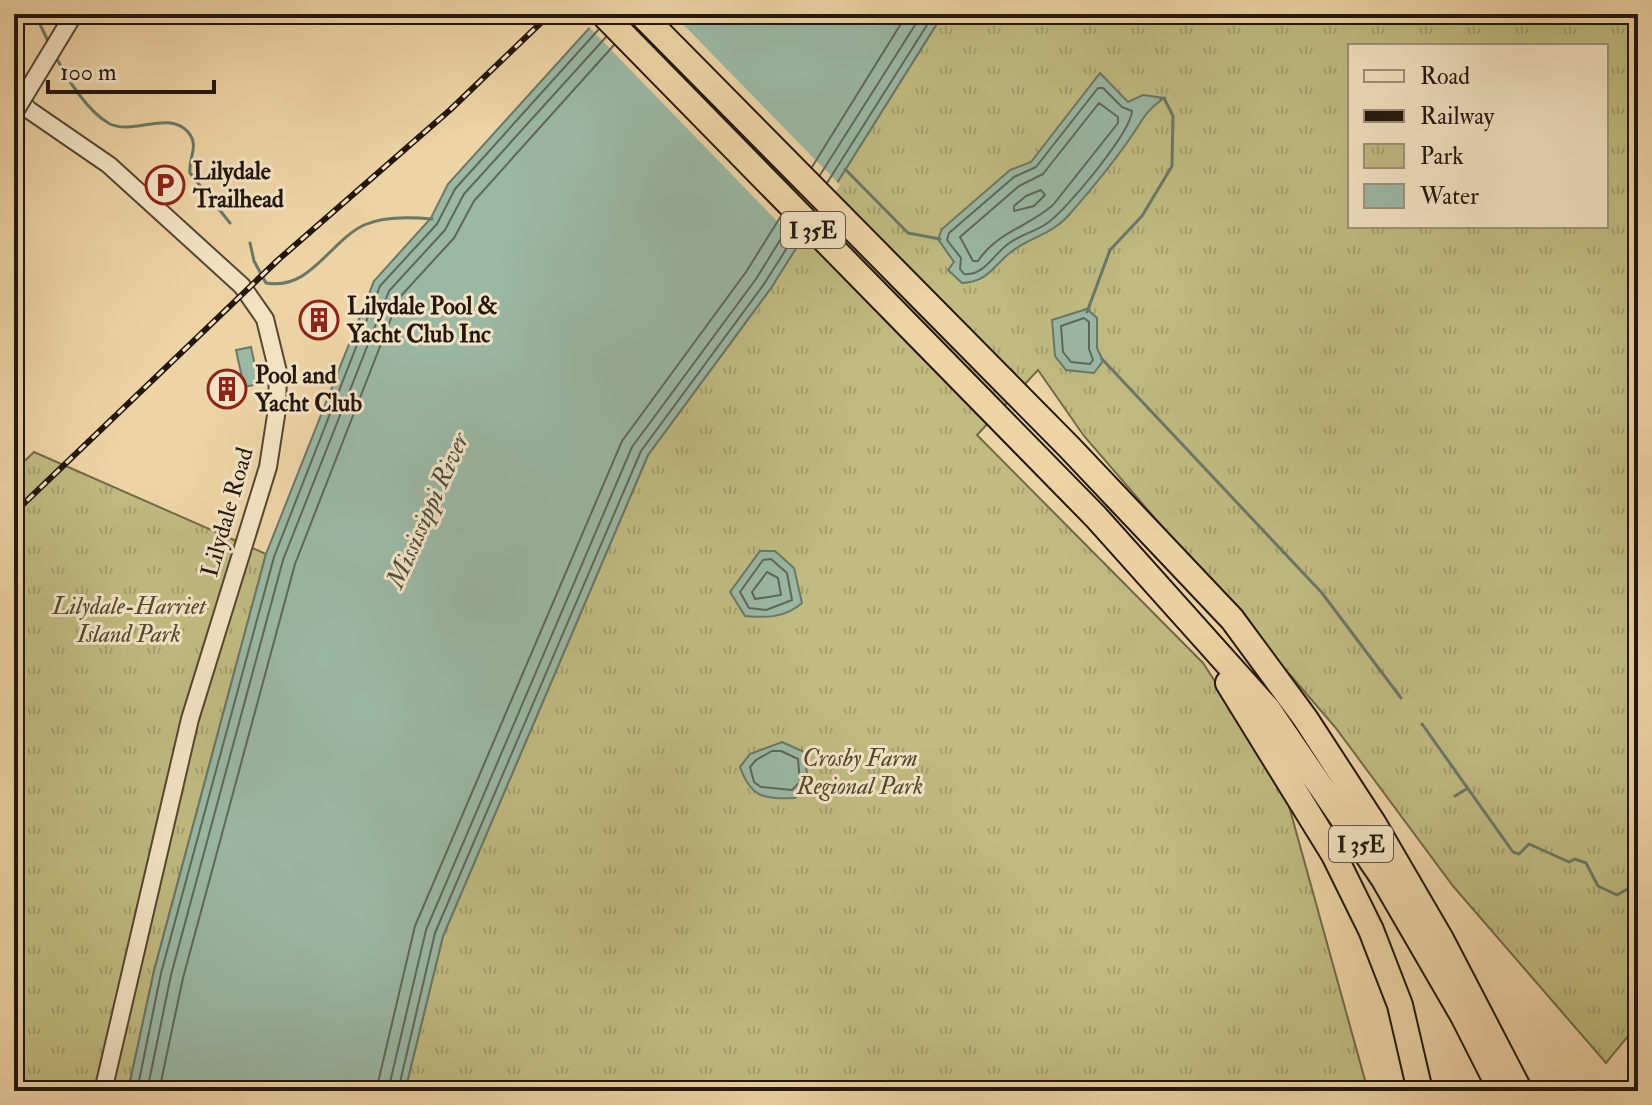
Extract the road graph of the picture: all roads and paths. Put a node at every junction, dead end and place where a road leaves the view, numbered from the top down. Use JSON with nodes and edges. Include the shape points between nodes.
{"nodes":[{"id":1,"x":74,"y":14,"type":"edge"},
{"id":2,"x":603,"y":14,"type":"edge"},
{"id":3,"x":641,"y":14,"type":"edge"},
{"id":4,"x":14,"y":95,"type":"edge"},
{"id":5,"x":14,"y":113,"type":"edge"},
{"id":6,"x":1190,"y":619,"type":"junction"},
{"id":7,"x":103,"y":1091,"type":"edge"},
{"id":8,"x":1420,"y":1091,"type":"edge"},
{"id":9,"x":1501,"y":1091,"type":"edge"},
{"id":10,"x":1520,"y":1091,"type":"edge"}],
"edges":[{"from":1,"to":5,"type":"street","bridge":true},
{"from":2,"to":6,"type":"highway","number":"I 35E"},
{"from":3,"to":10,"type":"highway","number":"I 35E","via":[[1232,619],[1374,824]]},
{"from":4,"to":7,"type":"street","name":"Lilydale Road","via":[[109,165],[242,286],[265,319],[278,372],[268,467],[190,719]]},
{"from":6,"to":8,"type":"highway","via":[[1334,855],[1386,964]]},
{"from":6,"to":9,"type":"highway","number":"I 35E","via":[[1268,709],[1375,866]]}]}
